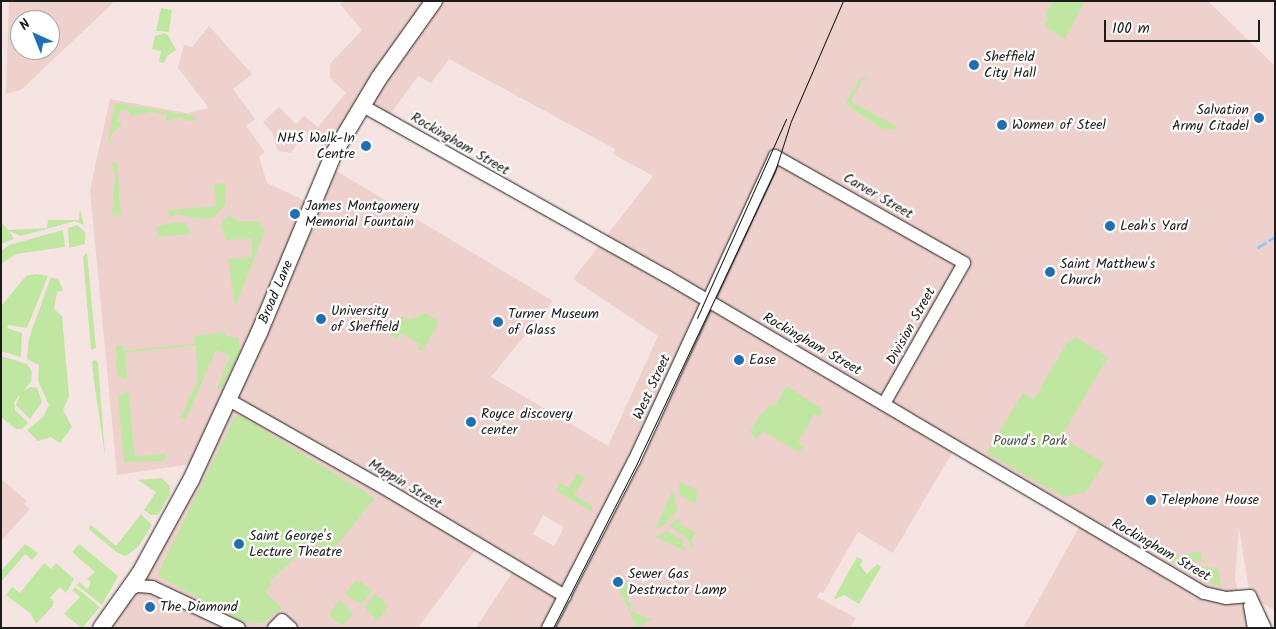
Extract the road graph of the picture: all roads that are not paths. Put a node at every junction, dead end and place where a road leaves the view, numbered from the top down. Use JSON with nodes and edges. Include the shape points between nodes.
{"nodes":[{"id":1,"x":434,"y":1,"type":"edge"},
{"id":2,"x":361,"y":105,"type":"junction"},
{"id":3,"x":776,"y":156,"type":"joint"},
{"id":4,"x":964,"y":263,"type":"joint"},
{"id":5,"x":709,"y":301,"type":"junction"},
{"id":6,"x":229,"y":400,"type":"junction"},
{"id":7,"x":884,"y":404,"type":"junction"},
{"id":8,"x":129,"y":590,"type":"junction"},
{"id":9,"x":565,"y":596,"type":"junction"},
{"id":10,"x":1250,"y":596,"type":"junction"},
{"id":11,"x":101,"y":628,"type":"edge"},
{"id":12,"x":239,"y":628,"type":"edge"},
{"id":13,"x":548,"y":628,"type":"edge"},
{"id":14,"x":1254,"y":628,"type":"edge"},
{"id":15,"x":1265,"y":628,"type":"edge"}],
"edges":[{"from":1,"to":2,"type":"main road","name":"Broad Lane"},
{"from":2,"to":5,"type":"street","name":"Rockingham Street"},
{"from":2,"to":6,"type":"main road","name":"Broad Lane","via":[[334,153]]},
{"from":3,"to":4,"type":"street","name":"Carver Street"},
{"from":3,"to":5,"type":"street","name":"West Street"},
{"from":4,"to":7,"type":"street","name":"Division Street"},
{"from":5,"to":7,"type":"street","name":"Rockingham Street"},
{"from":5,"to":9,"type":"street","name":"West Street","via":[[634,461]]},
{"from":6,"to":8,"type":"main road","name":"Broad Lane","via":[[172,516]]},
{"from":6,"to":9,"type":"street","name":"Mappin Street"},
{"from":7,"to":10,"type":"street","name":"Rockingham Street","via":[[1204,593],[1226,598]]},
{"from":8,"to":11,"type":"main road","name":"Broad Lane"},
{"from":8,"to":12,"type":"street","via":[[137,586],[152,587]]},
{"from":9,"to":13,"type":"street","name":"West Street"},
{"from":10,"to":14,"type":"street"},
{"from":10,"to":15,"type":"street"}]}
